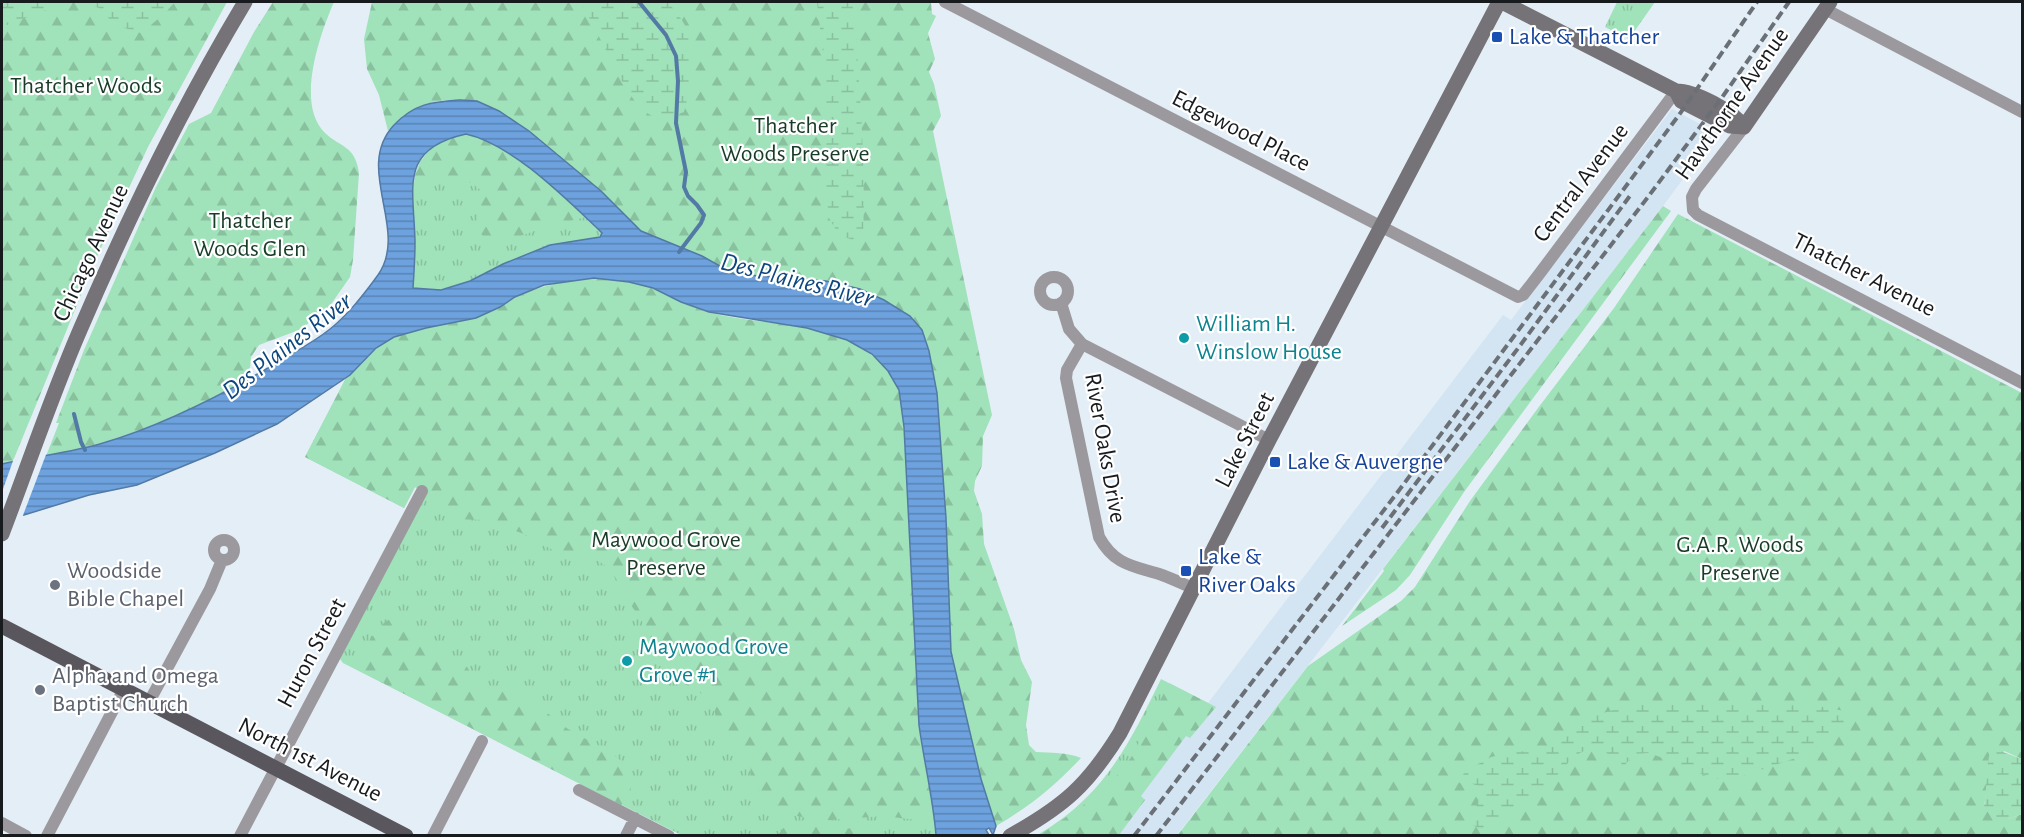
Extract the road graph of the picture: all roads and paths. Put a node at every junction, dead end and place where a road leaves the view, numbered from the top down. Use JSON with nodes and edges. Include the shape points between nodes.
{"nodes":[{"id":1,"x":245,"y":2,"type":"edge"},
{"id":2,"x":945,"y":2,"type":"edge"},
{"id":3,"x":1501,"y":2,"type":"edge"},
{"id":4,"x":1828,"y":5,"type":"edge"},
{"id":5,"x":1676,"y":91,"type":"junction"},
{"id":6,"x":2022,"y":112,"type":"edge"},
{"id":7,"x":1744,"y":127,"type":"junction"},
{"id":8,"x":1691,"y":203,"type":"joint"},
{"id":9,"x":1381,"y":228,"type":"junction"},
{"id":10,"x":1518,"y":297,"type":"joint"},
{"id":11,"x":1061,"y":303,"type":"dead end"},
{"id":12,"x":1082,"y":344,"type":"junction"},
{"id":13,"x":2022,"y":383,"type":"edge"},
{"id":14,"x":1269,"y":440,"type":"junction"},
{"id":15,"x":422,"y":491,"type":"dead end"},
{"id":16,"x":4,"y":529,"type":"edge"},
{"id":17,"x":222,"y":560,"type":"dead end"},
{"id":18,"x":1193,"y":588,"type":"junction"},
{"id":19,"x":2,"y":626,"type":"edge"},
{"id":20,"x":124,"y":689,"type":"junction"},
{"id":21,"x":149,"y":702,"type":"junction"},
{"id":22,"x":482,"y":741,"type":"dead end"},
{"id":23,"x":276,"y":768,"type":"junction"},
{"id":24,"x":579,"y":790,"type":"dead end"},
{"id":25,"x":635,"y":818,"type":"junction"},
{"id":26,"x":2,"y":823,"type":"edge"},
{"id":27,"x":26,"y":836,"type":"edge"},
{"id":28,"x":47,"y":836,"type":"edge"},
{"id":29,"x":240,"y":836,"type":"edge"},
{"id":30,"x":406,"y":836,"type":"edge"},
{"id":31,"x":433,"y":836,"type":"edge"},
{"id":32,"x":626,"y":836,"type":"edge"},
{"id":33,"x":669,"y":836,"type":"edge"},
{"id":34,"x":1010,"y":836,"type":"edge"}],
"edges":[{"from":1,"to":16,"type":"main road","name":"Chicago Avenue","via":[[170,138],[109,266],[79,332]]},
{"from":2,"to":9,"type":"street","name":"Edgewood Place"},
{"from":3,"to":5,"type":"main road"},
{"from":3,"to":9,"type":"main road","name":"Lake Street"},
{"from":4,"to":6,"type":"street"},
{"from":4,"to":7,"type":"main road","name":"Hawthorne Avenue"},
{"from":5,"to":7,"type":"main road","via":[[1681,101],[1730,126]]},
{"from":5,"to":10,"type":"street","name":"Central Avenue"},
{"from":7,"to":8,"type":"street","name":"Hawthorne Avenue","via":[[1696,189]]},
{"from":8,"to":13,"type":"street","name":"Thatcher Avenue","via":[[1698,214]]},
{"from":9,"to":10,"type":"street","name":"Edgewood Place"},
{"from":9,"to":14,"type":"main road","name":"Lake Street"},
{"from":11,"to":12,"type":"street","name":"River Oaks Drive","via":[[1069,329]]},
{"from":12,"to":14,"type":"street"},
{"from":12,"to":18,"type":"street","name":"River Oaks Drive","via":[[1066,378],[1100,537],[1106,549],[1125,564]]},
{"from":14,"to":18,"type":"main road","name":"Lake Street"},
{"from":15,"to":23,"type":"street","name":"Huron Street"},
{"from":17,"to":21,"type":"street"},
{"from":18,"to":34,"type":"main road","name":"Lake Street","via":[[1120,733],[1090,778],[1072,796]]},
{"from":19,"to":20,"type":"main road","name":"North 1st Avenue"},
{"from":20,"to":21,"type":"main road","name":"North 1st Avenue"},
{"from":20,"to":28,"type":"street"},
{"from":21,"to":23,"type":"main road","name":"North 1st Avenue"},
{"from":22,"to":31,"type":"street"},
{"from":23,"to":29,"type":"street","name":"Huron Street"},
{"from":23,"to":30,"type":"main road","name":"North 1st Avenue"},
{"from":24,"to":25,"type":"street"},
{"from":25,"to":32,"type":"street"},
{"from":25,"to":33,"type":"street"},
{"from":26,"to":27,"type":"street"}]}
